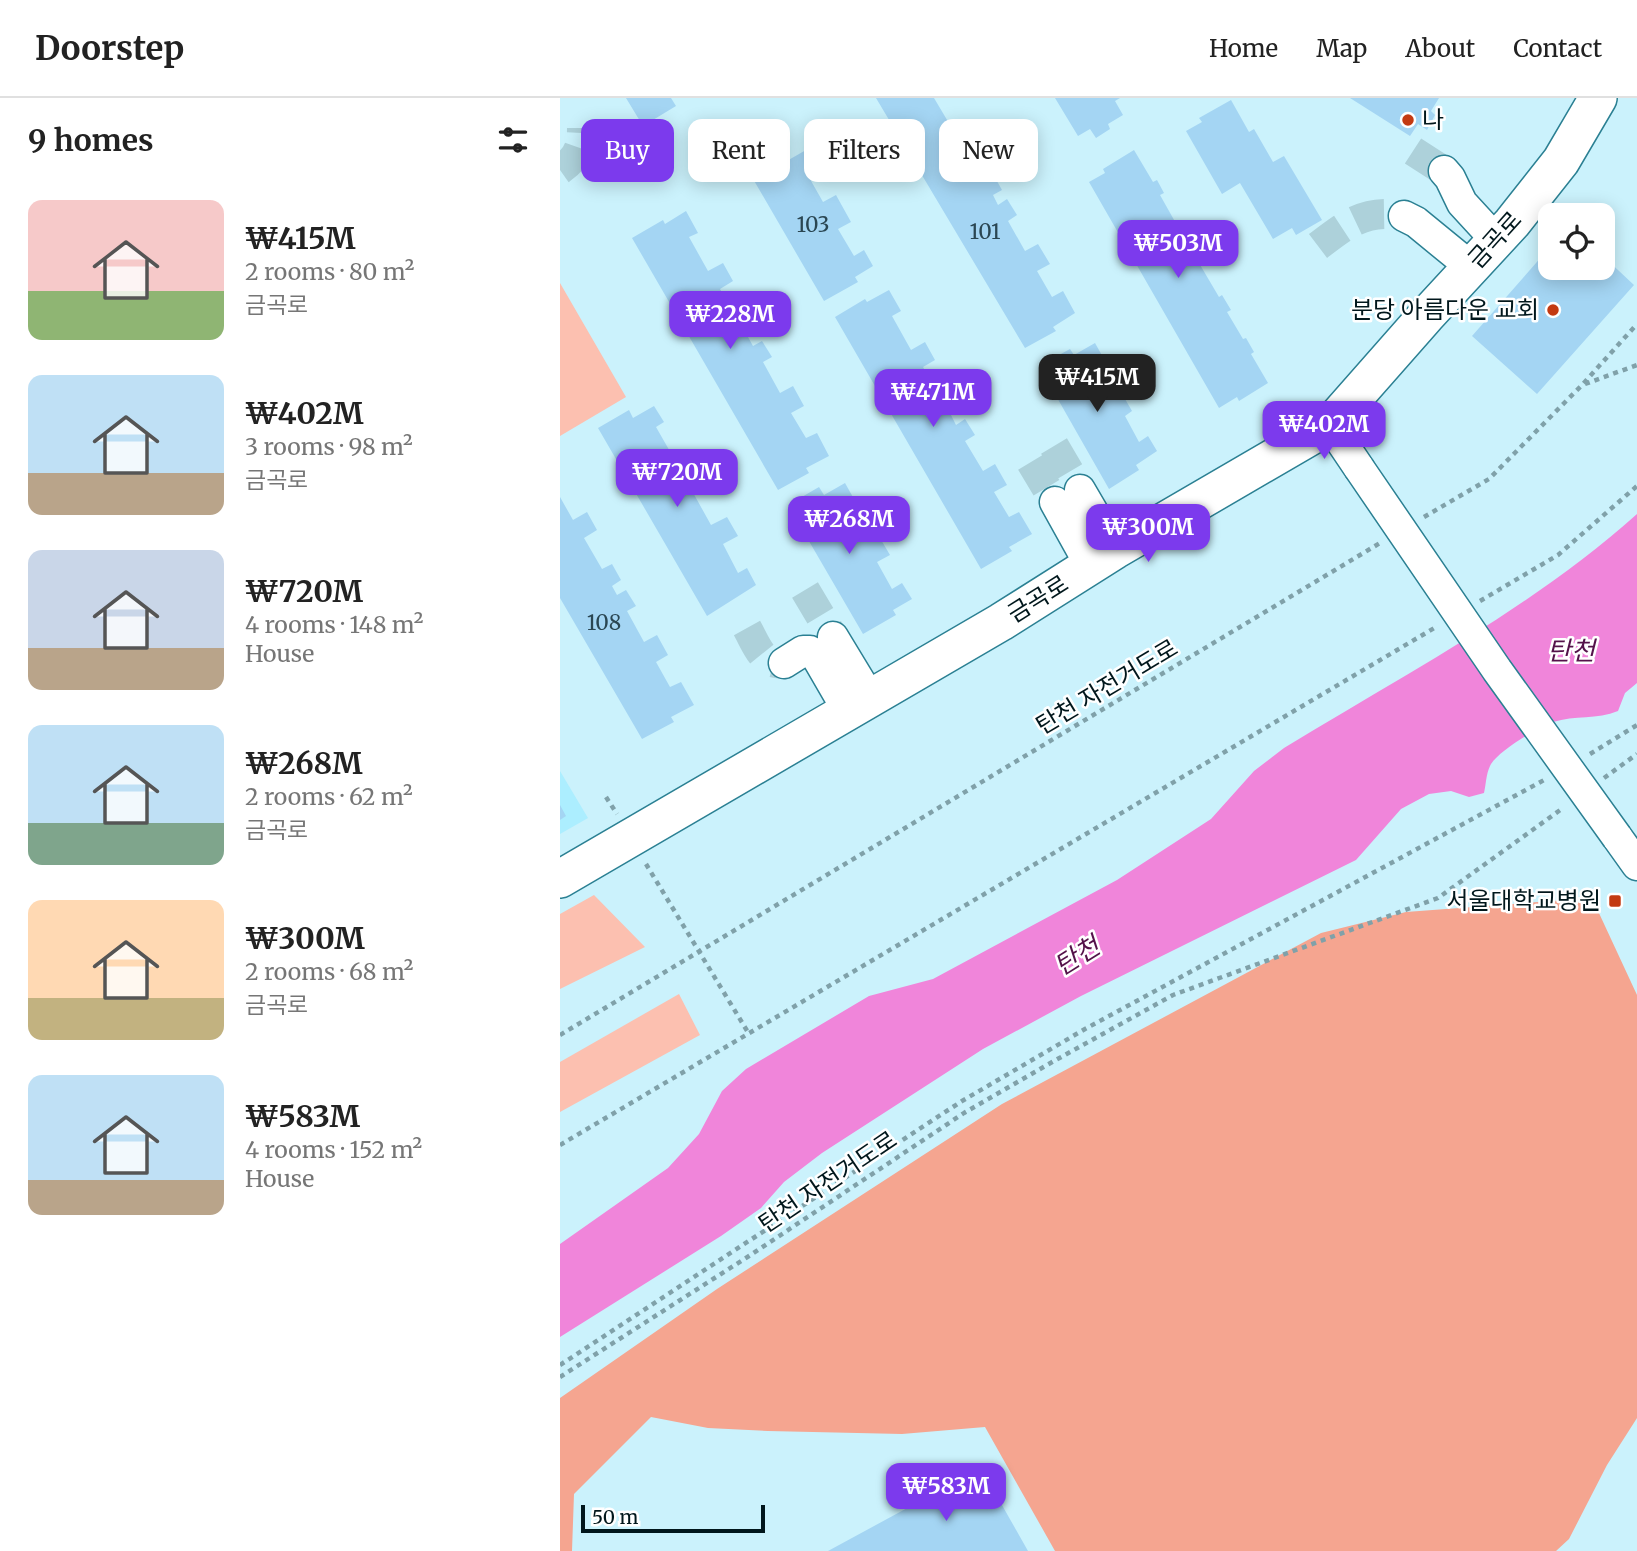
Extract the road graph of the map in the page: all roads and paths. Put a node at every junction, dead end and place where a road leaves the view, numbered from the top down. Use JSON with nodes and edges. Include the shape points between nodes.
{"nodes":[{"id":1,"x":1598,"y":98,"type":"edge"},
{"id":2,"x":1444,"y":171,"type":"tunnel mouth"},
{"id":3,"x":1404,"y":216,"type":"tunnel mouth"},
{"id":4,"x":1496,"y":240,"type":"junction"},
{"id":5,"x":1471,"y":267,"type":"junction"},
{"id":6,"x":1637,"y":324,"type":"edge"},
{"id":7,"x":1637,"y":365,"type":"edge"},
{"id":8,"x":1582,"y":385,"type":"junction"},
{"id":9,"x":1330,"y":425,"type":"junction"},
{"id":10,"x":1637,"y":486,"type":"edge"},
{"id":11,"x":1067,"y":496,"type":"tunnel mouth"},
{"id":12,"x":1417,"y":521,"type":"dead end"},
{"id":13,"x":1381,"y":543,"type":"dead end"},
{"id":14,"x":1103,"y":558,"type":"junction"},
{"id":15,"x":1474,"y":604,"type":"dead end"},
{"id":16,"x":1438,"y":625,"type":"dead end"},
{"id":17,"x":832,"y":636,"type":"tunnel mouth"},
{"id":18,"x":784,"y":663,"type":"dead end"},
{"id":19,"x":859,"y":704,"type":"junction"},
{"id":20,"x":1637,"y":725,"type":"edge"},
{"id":21,"x":1637,"y":754,"type":"edge"},
{"id":22,"x":1587,"y":756,"type":"dead end"},
{"id":23,"x":1552,"y":775,"type":"dead end"},
{"id":24,"x":1593,"y":786,"type":"dead end"},
{"id":25,"x":606,"y":797,"type":"dead end"},
{"id":26,"x":1571,"y":802,"type":"dead end"},
{"id":27,"x":621,"y":821,"type":"dead end"},
{"id":28,"x":642,"y":856,"type":"dead end"},
{"id":29,"x":1637,"y":865,"type":"edge"},
{"id":30,"x":560,"y":879,"type":"edge"},
{"id":31,"x":749,"y":1034,"type":"junction"},
{"id":32,"x":560,"y":1035,"type":"edge"},
{"id":33,"x":560,"y":1146,"type":"edge"},
{"id":34,"x":560,"y":1365,"type":"edge"},
{"id":35,"x":560,"y":1377,"type":"edge"}],
"edges":[{"from":1,"to":4,"type":"main road","name":"금곡로","via":[[1561,161]]},
{"from":2,"to":4,"type":"street","via":[[1462,203]]},
{"from":3,"to":5,"type":"street"},
{"from":4,"to":5,"type":"main road","name":"금곡로"},
{"from":5,"to":9,"type":"main road","name":"금곡로"},
{"from":6,"to":8,"type":"path"},
{"from":7,"to":8,"type":"path"},
{"from":8,"to":12,"type":"path","via":[[1489,479]]},
{"from":9,"to":14,"type":"main road","name":"금곡로"},
{"from":9,"to":29,"type":"street","bridge":true},
{"from":10,"to":15,"type":"path","via":[[1558,555]]},
{"from":11,"to":14,"type":"street"},
{"from":13,"to":32,"type":"path","name":"탄천 자전거도로"},
{"from":14,"to":19,"type":"main road","name":"금곡로"},
{"from":16,"to":31,"type":"path"},
{"from":17,"to":19,"type":"street"},
{"from":18,"to":19,"type":"street","via":[[810,651]]},
{"from":19,"to":30,"type":"main road","name":"금곡로"},
{"from":20,"to":22,"type":"path"},
{"from":21,"to":24,"type":"path"},
{"from":23,"to":34,"type":"path","via":[[1085,1029],[962,1101]]},
{"from":25,"to":27,"type":"path"},
{"from":26,"to":35,"type":"path","name":"탄천 자전거도로","via":[[1438,898],[1173,995],[1054,1061],[964,1113]]},
{"from":28,"to":31,"type":"path"},
{"from":31,"to":33,"type":"path"}]}
